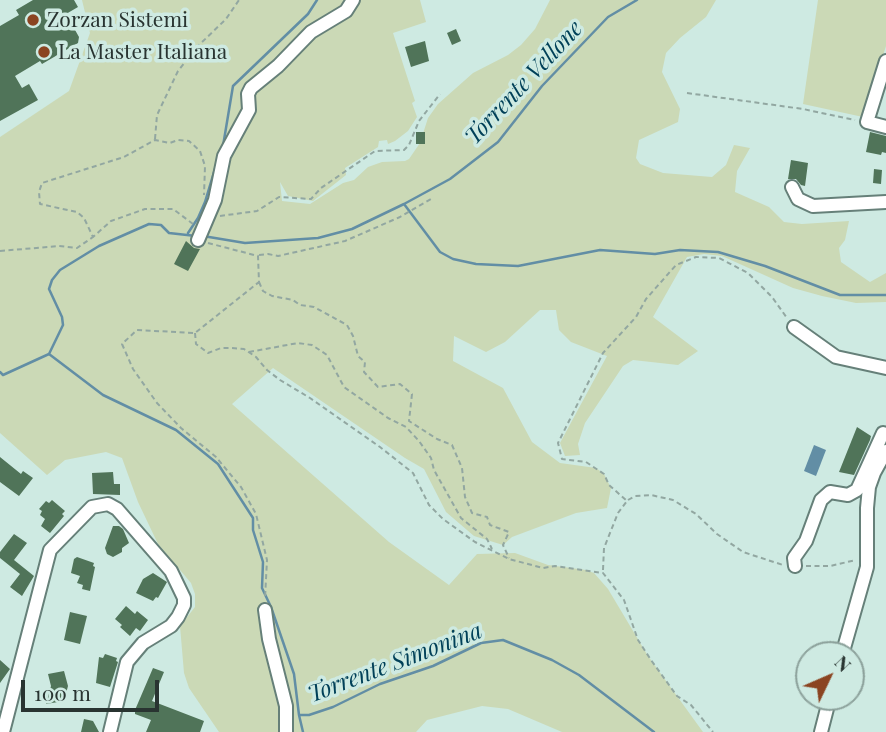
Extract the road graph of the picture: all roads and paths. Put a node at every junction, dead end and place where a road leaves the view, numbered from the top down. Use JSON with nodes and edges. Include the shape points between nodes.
{"nodes":[{"id":1,"x":239,"y":0,"type":"edge"},
{"id":2,"x":353,"y":0,"type":"edge"},
{"id":3,"x":886,"y":61,"type":"edge"},
{"id":4,"x":688,"y":93,"type":"dead end"},
{"id":5,"x":440,"y":94,"type":"dead end"},
{"id":6,"x":867,"y":122,"type":"junction"},
{"id":7,"x":886,"y":127,"type":"edge"},
{"id":8,"x":155,"y":140,"type":"junction"},
{"id":9,"x":792,"y":187,"type":"dead end"},
{"id":10,"x":431,"y":199,"type":"dead end"},
{"id":11,"x":886,"y":202,"type":"edge"},
{"id":12,"x":210,"y":213,"type":"junction"},
{"id":13,"x":200,"y":235,"type":"joint"},
{"id":14,"x":93,"y":237,"type":"junction"},
{"id":15,"x":216,"y":246,"type":"dead end"},
{"id":16,"x":0,"y":251,"type":"edge"},
{"id":17,"x":258,"y":256,"type":"junction"},
{"id":18,"x":260,"y":282,"type":"junction"},
{"id":19,"x":794,"y":327,"type":"joint"},
{"id":20,"x":195,"y":333,"type":"junction"},
{"id":21,"x":249,"y":352,"type":"junction"},
{"id":22,"x":886,"y":368,"type":"edge"},
{"id":23,"x":883,"y":433,"type":"dead end"},
{"id":24,"x":886,"y":451,"type":"edge"},
{"id":25,"x":857,"y":490,"type":"junction"},
{"id":26,"x":627,"y":500,"type":"junction"},
{"id":27,"x":867,"y":504,"type":"junction"},
{"id":28,"x":493,"y":550,"type":"junction"},
{"id":29,"x":867,"y":555,"type":"junction"},
{"id":30,"x":509,"y":559,"type":"junction"},
{"id":31,"x":795,"y":566,"type":"junction"},
{"id":32,"x":603,"y":573,"type":"junction"},
{"id":33,"x":265,"y":610,"type":"joint"},
{"id":34,"x":846,"y":641,"type":"edge"},
{"id":35,"x":826,"y":711,"type":"edge"},
{"id":36,"x":3,"y":732,"type":"edge"},
{"id":37,"x":110,"y":732,"type":"edge"},
{"id":38,"x":286,"y":732,"type":"edge"},
{"id":39,"x":713,"y":732,"type":"edge"},
{"id":40,"x":821,"y":732,"type":"edge"}],
"edges":[{"from":1,"to":8,"type":"path","via":[[178,71],[157,115]]},
{"from":2,"to":12,"type":"street","via":[[251,88],[249,110],[224,156]]},
{"from":3,"to":6,"type":"street"},
{"from":4,"to":6,"type":"path"},
{"from":5,"to":12,"type":"path","via":[[419,121],[407,148],[374,151],[311,199],[279,197],[257,211]]},
{"from":6,"to":7,"type":"street"},
{"from":8,"to":12,"type":"path","via":[[189,141],[200,152]]},
{"from":8,"to":14,"type":"path","via":[[124,157],[42,183],[40,204],[77,212]]},
{"from":9,"to":11,"type":"street","via":[[799,199],[813,206]]},
{"from":10,"to":17,"type":"path","via":[[345,240],[278,256]]},
{"from":12,"to":13,"type":"street"},
{"from":13,"to":14,"type":"path","via":[[173,209],[145,209],[111,222]]},
{"from":14,"to":16,"type":"path","via":[[77,248]]},
{"from":15,"to":17,"type":"path"},
{"from":17,"to":18,"type":"path"},
{"from":18,"to":20,"type":"path"},
{"from":18,"to":30,"type":"path","via":[[263,291],[272,296],[314,306],[347,326],[358,356],[365,362],[364,372],[378,387],[400,384],[412,394],[409,421],[452,445],[472,513],[509,532],[503,545]]},
{"from":19,"to":22,"type":"street","via":[[836,357]]},
{"from":19,"to":26,"type":"path","via":[[748,272],[719,258],[696,257],[668,273],[603,353],[558,443],[562,459],[586,462]]},
{"from":20,"to":21,"type":"path","via":[[196,344],[208,353],[221,348]]},
{"from":20,"to":33,"type":"path","via":[[137,330],[122,344],[157,403],[216,457],[256,514],[267,561]]},
{"from":21,"to":28,"type":"path","via":[[280,380],[345,421],[413,473],[429,505],[443,519]]},
{"from":21,"to":28,"type":"path","via":[[298,343],[312,345],[327,355],[344,387],[406,427],[419,441],[461,518],[487,539]]},
{"from":23,"to":25,"type":"street"},
{"from":24,"to":27,"type":"street","via":[[871,480]]},
{"from":25,"to":27,"type":"street"},
{"from":25,"to":31,"type":"street","via":[[848,495],[830,492],[821,499],[806,541],[794,558]]},
{"from":26,"to":31,"type":"path","via":[[651,495],[673,500],[744,552],[774,564]]},
{"from":26,"to":32,"type":"path","via":[[604,548]]},
{"from":27,"to":29,"type":"street"},
{"from":28,"to":30,"type":"path"},
{"from":29,"to":31,"type":"path","via":[[830,566]]},
{"from":29,"to":34,"type":"street"},
{"from":30,"to":32,"type":"path","via":[[543,568]]},
{"from":32,"to":39,"type":"path","via":[[624,600],[638,640],[651,660],[677,696],[691,705]]},
{"from":33,"to":38,"type":"street","via":[[286,706]]},
{"from":35,"to":40,"type":"street"},
{"from":36,"to":37,"type":"street","via":[[50,550],[92,507],[108,504],[171,571],[184,598],[171,625],[143,643],[127,663]]}]}
